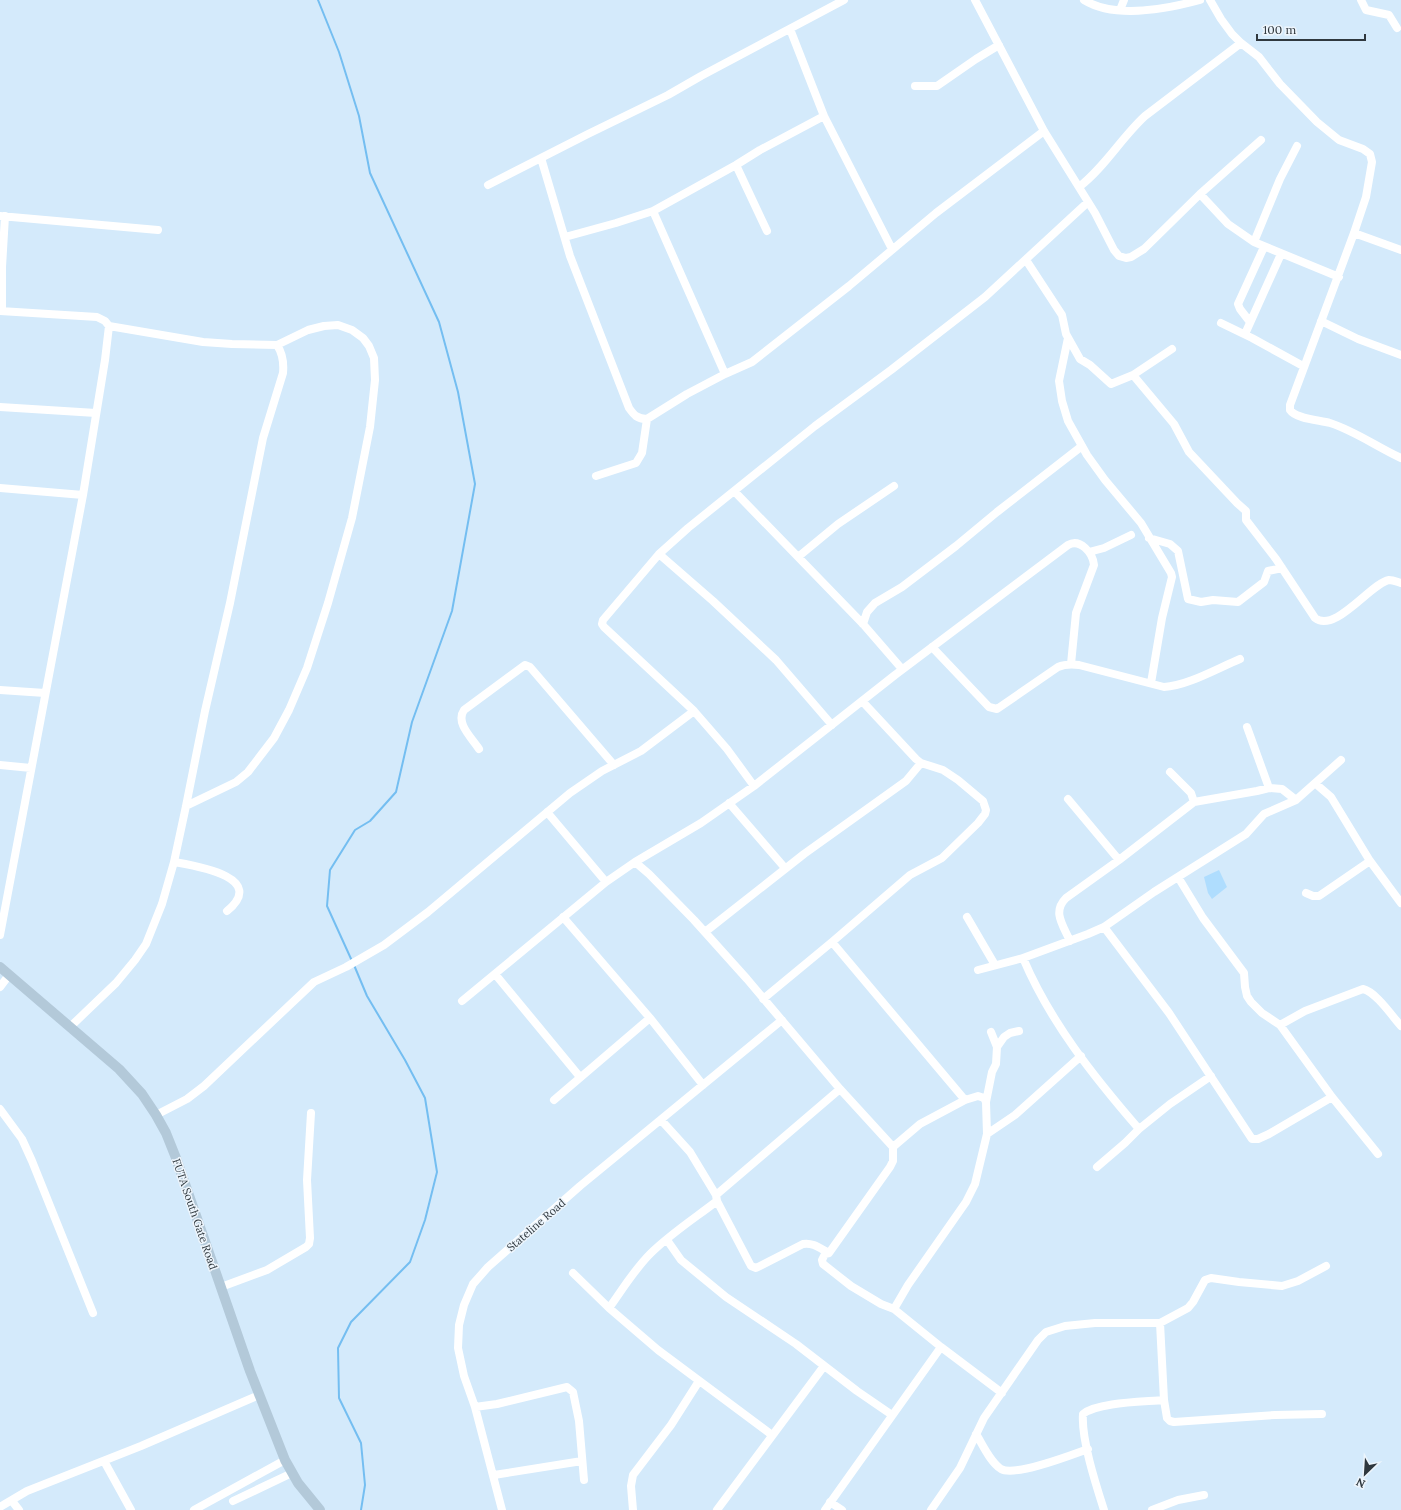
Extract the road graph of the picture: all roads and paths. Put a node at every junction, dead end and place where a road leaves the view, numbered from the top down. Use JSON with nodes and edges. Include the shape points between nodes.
{"nodes":[{"id":1,"x":844,"y":0,"type":"edge"},
{"id":2,"x":975,"y":0,"type":"edge"},
{"id":3,"x":1084,"y":0,"type":"edge"},
{"id":4,"x":1124,"y":0,"type":"edge"},
{"id":5,"x":1200,"y":0,"type":"edge"},
{"id":6,"x":1210,"y":0,"type":"edge"},
{"id":7,"x":1361,"y":0,"type":"edge"},
{"id":8,"x":1120,"y":10,"type":"junction"},
{"id":9,"x":1398,"y":28,"type":"dead end"},
{"id":10,"x":790,"y":29,"type":"junction"},
{"id":11,"x":1241,"y":43,"type":"junction"},
{"id":12,"x":999,"y":45,"type":"junction"},
{"id":13,"x":915,"y":86,"type":"dead end"},
{"id":14,"x":824,"y":116,"type":"junction"},
{"id":15,"x":1044,"y":131,"type":"junction"},
{"id":16,"x":1261,"y":140,"type":"dead end"},
{"id":17,"x":1297,"y":146,"type":"dead end"},
{"id":18,"x":541,"y":158,"type":"junction"},
{"id":19,"x":736,"y":165,"type":"junction"},
{"id":20,"x":488,"y":185,"type":"dead end"},
{"id":21,"x":1079,"y":187,"type":"junction"},
{"id":22,"x":1200,"y":194,"type":"junction"},
{"id":23,"x":1088,"y":202,"type":"junction"},
{"id":24,"x":653,"y":211,"type":"junction"},
{"id":25,"x":2,"y":216,"type":"edge"},
{"id":26,"x":158,"y":230,"type":"dead end"},
{"id":27,"x":767,"y":231,"type":"dead end"},
{"id":28,"x":1354,"y":234,"type":"junction"},
{"id":29,"x":565,"y":237,"type":"junction"},
{"id":30,"x":1254,"y":242,"type":"junction"},
{"id":31,"x":1264,"y":247,"type":"junction"},
{"id":32,"x":892,"y":249,"type":"junction"},
{"id":33,"x":1401,"y":250,"type":"edge"},
{"id":34,"x":1281,"y":254,"type":"junction"},
{"id":35,"x":1026,"y":260,"type":"junction"},
{"id":36,"x":1339,"y":277,"type":"junction"},
{"id":37,"x":1,"y":311,"type":"edge"},
{"id":38,"x":1321,"y":321,"type":"junction"},
{"id":39,"x":1250,"y":322,"type":"junction"},
{"id":40,"x":1221,"y":323,"type":"dead end"},
{"id":41,"x":109,"y":326,"type":"junction"},
{"id":42,"x":1245,"y":334,"type":"junction"},
{"id":43,"x":1068,"y":338,"type":"junction"},
{"id":44,"x":277,"y":345,"type":"junction"},
{"id":45,"x":1172,"y":349,"type":"dead end"},
{"id":46,"x":1076,"y":353,"type":"junction"},
{"id":47,"x":1401,"y":355,"type":"edge"},
{"id":48,"x":1304,"y":366,"type":"junction"},
{"id":49,"x":1062,"y":368,"type":"junction"},
{"id":50,"x":725,"y":374,"type":"junction"},
{"id":51,"x":1133,"y":375,"type":"junction"},
{"id":52,"x":0,"y":407,"type":"edge"},
{"id":53,"x":96,"y":413,"type":"junction"},
{"id":54,"x":647,"y":419,"type":"junction"},
{"id":55,"x":1082,"y":446,"type":"junction"},
{"id":56,"x":1401,"y":458,"type":"edge"},
{"id":57,"x":596,"y":476,"type":"dead end"},
{"id":58,"x":894,"y":486,"type":"dead end"},
{"id":59,"x":0,"y":488,"type":"edge"},
{"id":60,"x":734,"y":491,"type":"junction"},
{"id":61,"x":83,"y":495,"type":"junction"},
{"id":62,"x":1131,"y":535,"type":"dead end"},
{"id":63,"x":1149,"y":538,"type":"junction"},
{"id":64,"x":1089,"y":552,"type":"junction"},
{"id":65,"x":659,"y":554,"type":"junction"},
{"id":66,"x":798,"y":557,"type":"junction"},
{"id":67,"x":1282,"y":568,"type":"junction"},
{"id":68,"x":1399,"y":580,"type":"edge"},
{"id":69,"x":863,"y":624,"type":"junction"},
{"id":70,"x":932,"y":647,"type":"junction"},
{"id":71,"x":1240,"y":659,"type":"dead end"},
{"id":72,"x":1071,"y":664,"type":"junction"},
{"id":73,"x":902,"y":669,"type":"junction"},
{"id":74,"x":1151,"y":683,"type":"junction"},
{"id":75,"x":0,"y":690,"type":"edge"},
{"id":76,"x":45,"y":693,"type":"junction"},
{"id":77,"x":862,"y":701,"type":"junction"},
{"id":78,"x":694,"y":711,"type":"junction"},
{"id":79,"x":832,"y":725,"type":"junction"},
{"id":80,"x":1247,"y":727,"type":"dead end"},
{"id":81,"x":479,"y":749,"type":"dead end"},
{"id":82,"x":1341,"y":760,"type":"dead end"},
{"id":83,"x":921,"y":763,"type":"junction"},
{"id":84,"x":0,"y":765,"type":"edge"},
{"id":85,"x":614,"y":765,"type":"junction"},
{"id":86,"x":31,"y":768,"type":"junction"},
{"id":87,"x":1170,"y":772,"type":"dead end"},
{"id":88,"x":1316,"y":784,"type":"junction"},
{"id":89,"x":754,"y":786,"type":"junction"},
{"id":90,"x":1269,"y":788,"type":"junction"},
{"id":91,"x":1068,"y":799,"type":"dead end"},
{"id":92,"x":1296,"y":800,"type":"junction"},
{"id":93,"x":1194,"y":802,"type":"junction"},
{"id":94,"x":729,"y":803,"type":"junction"},
{"id":95,"x":186,"y":806,"type":"junction"},
{"id":96,"x":547,"y":812,"type":"junction"},
{"id":97,"x":1119,"y":860,"type":"junction"},
{"id":98,"x":1370,"y":861,"type":"junction"},
{"id":99,"x":174,"y":862,"type":"junction"},
{"id":100,"x":635,"y":862,"type":"junction"},
{"id":101,"x":785,"y":868,"type":"junction"},
{"id":102,"x":1178,"y":876,"type":"junction"},
{"id":103,"x":606,"y":882,"type":"junction"},
{"id":104,"x":1306,"y":893,"type":"dead end"},
{"id":105,"x":1401,"y":903,"type":"edge"},
{"id":106,"x":227,"y":911,"type":"dead end"},
{"id":107,"x":563,"y":917,"type":"junction"},
{"id":108,"x":967,"y":917,"type":"dead end"},
{"id":109,"x":1104,"y":927,"type":"junction"},
{"id":110,"x":705,"y":932,"type":"junction"},
{"id":111,"x":0,"y":935,"type":"edge"},
{"id":112,"x":1070,"y":941,"type":"junction"},
{"id":113,"x":832,"y":942,"type":"junction"},
{"id":114,"x":1023,"y":958,"type":"junction"},
{"id":115,"x":995,"y":965,"type":"junction"},
{"id":116,"x":0,"y":967,"type":"edge"},
{"id":117,"x":978,"y":970,"type":"dead end"},
{"id":118,"x":495,"y":974,"type":"junction"},
{"id":119,"x":9,"y":975,"type":"junction"},
{"id":120,"x":0,"y":987,"type":"edge"},
{"id":121,"x":763,"y":999,"type":"junction"},
{"id":122,"x":462,"y":1001,"type":"dead end"},
{"id":123,"x":650,"y":1018,"type":"junction"},
{"id":124,"x":782,"y":1020,"type":"junction"},
{"id":125,"x":1280,"y":1025,"type":"junction"},
{"id":126,"x":1401,"y":1026,"type":"edge"},
{"id":127,"x":70,"y":1027,"type":"junction"},
{"id":128,"x":1019,"y":1031,"type":"dead end"},
{"id":129,"x":991,"y":1032,"type":"dead end"},
{"id":130,"x":997,"y":1047,"type":"junction"},
{"id":131,"x":1081,"y":1056,"type":"junction"},
{"id":132,"x":1210,"y":1076,"type":"junction"},
{"id":133,"x":580,"y":1077,"type":"junction"},
{"id":134,"x":704,"y":1085,"type":"junction"},
{"id":135,"x":840,"y":1089,"type":"junction"},
{"id":136,"x":1332,"y":1097,"type":"junction"},
{"id":137,"x":554,"y":1100,"type":"dead end"},
{"id":138,"x":965,"y":1100,"type":"junction"},
{"id":139,"x":986,"y":1102,"type":"junction"},
{"id":140,"x":0,"y":1109,"type":"edge"},
{"id":141,"x":311,"y":1114,"type":"dead end"},
{"id":142,"x":156,"y":1115,"type":"junction"},
{"id":143,"x":661,"y":1120,"type":"junction"},
{"id":144,"x":1139,"y":1129,"type":"junction"},
{"id":145,"x":987,"y":1134,"type":"junction"},
{"id":146,"x":893,"y":1147,"type":"junction"},
{"id":147,"x":1378,"y":1154,"type":"dead end"},
{"id":148,"x":1097,"y":1167,"type":"dead end"},
{"id":149,"x":717,"y":1198,"type":"junction"},
{"id":150,"x":667,"y":1240,"type":"junction"},
{"id":151,"x":830,"y":1253,"type":"junction"},
{"id":152,"x":1326,"y":1266,"type":"dead end"},
{"id":153,"x":573,"y":1273,"type":"dead end"},
{"id":154,"x":221,"y":1287,"type":"junction"},
{"id":155,"x":609,"y":1308,"type":"junction"},
{"id":156,"x":894,"y":1309,"type":"junction"},
{"id":157,"x":93,"y":1313,"type":"dead end"},
{"id":158,"x":1160,"y":1323,"type":"junction"},
{"id":159,"x":941,"y":1346,"type":"junction"},
{"id":160,"x":824,"y":1366,"type":"junction"},
{"id":161,"x":699,"y":1381,"type":"junction"},
{"id":162,"x":1002,"y":1393,"type":"junction"},
{"id":163,"x":260,"y":1395,"type":"junction"},
{"id":164,"x":1164,"y":1400,"type":"junction"},
{"id":165,"x":475,"y":1407,"type":"junction"},
{"id":166,"x":1322,"y":1414,"type":"dead end"},
{"id":167,"x":892,"y":1415,"type":"junction"},
{"id":168,"x":976,"y":1434,"type":"junction"},
{"id":169,"x":772,"y":1435,"type":"junction"},
{"id":170,"x":1088,"y":1449,"type":"junction"},
{"id":171,"x":284,"y":1460,"type":"junction"},
{"id":172,"x":104,"y":1461,"type":"junction"},
{"id":173,"x":582,"y":1461,"type":"junction"},
{"id":174,"x":292,"y":1472,"type":"junction"},
{"id":175,"x":494,"y":1475,"type":"junction"},
{"id":176,"x":584,"y":1480,"type":"dead end"},
{"id":177,"x":1204,"y":1495,"type":"dead end"},
{"id":178,"x":233,"y":1500,"type":"dead end"},
{"id":179,"x":12,"y":1501,"type":"junction"},
{"id":180,"x":830,"y":1502,"type":"junction"},
{"id":181,"x":0,"y":1507,"type":"edge"},
{"id":182,"x":19,"y":1510,"type":"edge"},
{"id":183,"x":131,"y":1510,"type":"edge"},
{"id":184,"x":194,"y":1510,"type":"edge"},
{"id":185,"x":320,"y":1510,"type":"edge"},
{"id":186,"x":502,"y":1510,"type":"edge"},
{"id":187,"x":633,"y":1510,"type":"edge"},
{"id":188,"x":717,"y":1510,"type":"edge"},
{"id":189,"x":825,"y":1510,"type":"edge"},
{"id":190,"x":842,"y":1510,"type":"edge"},
{"id":191,"x":931,"y":1510,"type":"edge"},
{"id":192,"x":1104,"y":1510,"type":"edge"},
{"id":193,"x":1152,"y":1510,"type":"edge"}],
"edges":[{"from":1,"to":10,"type":"street"},
{"from":2,"to":12,"type":"street"},
{"from":3,"to":8,"type":"street"},
{"from":4,"to":8,"type":"street"},
{"from":5,"to":8,"type":"street","via":[[1180,6]]},
{"from":6,"to":11,"type":"street","via":[[1220,19]]},
{"from":7,"to":9,"type":"street","via":[[1366,10],[1389,15]]},
{"from":10,"to":14,"type":"street"},
{"from":10,"to":18,"type":"street","via":[[656,102]]},
{"from":11,"to":21,"type":"street","via":[[1145,116],[1092,177]]},
{"from":11,"to":28,"type":"street","via":[[1259,57],[1280,84],[1329,133],[1370,154],[1372,162],[1366,197]]},
{"from":12,"to":13,"type":"street","via":[[937,86]]},
{"from":12,"to":15,"type":"street"},
{"from":14,"to":19,"type":"street"},
{"from":14,"to":32,"type":"street"},
{"from":15,"to":21,"type":"street"},
{"from":15,"to":32,"type":"street"},
{"from":16,"to":22,"type":"street"},
{"from":17,"to":30,"type":"street","via":[[1280,179]]},
{"from":18,"to":20,"type":"street"},
{"from":18,"to":29,"type":"street"},
{"from":19,"to":24,"type":"street"},
{"from":19,"to":27,"type":"street"},
{"from":21,"to":23,"type":"street"},
{"from":22,"to":23,"type":"street","via":[[1144,249],[1126,258],[1114,250]]},
{"from":22,"to":30,"type":"street","via":[[1228,224]]},
{"from":23,"to":35,"type":"street"},
{"from":24,"to":29,"type":"street"},
{"from":24,"to":50,"type":"street"},
{"from":25,"to":26,"type":"street"},
{"from":25,"to":37,"type":"street"},
{"from":28,"to":33,"type":"street"},
{"from":28,"to":36,"type":"street"},
{"from":29,"to":54,"type":"street","via":[[575,270],[629,408],[638,418]]},
{"from":30,"to":31,"type":"street"},
{"from":31,"to":34,"type":"street"},
{"from":31,"to":39,"type":"street","via":[[1238,304]]},
{"from":32,"to":50,"type":"street","via":[[752,362]]},
{"from":34,"to":36,"type":"street"},
{"from":34,"to":39,"type":"street"},
{"from":35,"to":43,"type":"street","via":[[1062,315]]},
{"from":35,"to":60,"type":"street","via":[[984,297]]},
{"from":36,"to":38,"type":"street"},
{"from":37,"to":41,"type":"street","via":[[97,317]]},
{"from":38,"to":47,"type":"street","via":[[1358,339]]},
{"from":38,"to":48,"type":"street"},
{"from":39,"to":42,"type":"street"},
{"from":40,"to":42,"type":"street"},
{"from":41,"to":44,"type":"street","via":[[203,342]]},
{"from":41,"to":53,"type":"street"},
{"from":42,"to":48,"type":"street"},
{"from":43,"to":46,"type":"street"},
{"from":43,"to":49,"type":"street"},
{"from":44,"to":95,"type":"street","via":[[283,356],[283,373],[263,438]]},
{"from":44,"to":95,"type":"street","via":[[308,330],[338,325],[352,330],[369,346],[374,358],[375,380],[364,461],[352,518],[328,603],[307,668],[285,718],[274,738],[248,772],[230,785]]},
{"from":45,"to":51,"type":"street"},
{"from":46,"to":49,"type":"street"},
{"from":46,"to":51,"type":"street","via":[[1111,384]]},
{"from":48,"to":56,"type":"street","via":[[1290,405],[1292,414],[1343,428]]},
{"from":49,"to":55,"type":"street","via":[[1059,381],[1062,401],[1068,421]]},
{"from":50,"to":54,"type":"street"},
{"from":51,"to":67,"type":"street","via":[[1174,424],[1189,452],[1246,510],[1246,520]]},
{"from":52,"to":53,"type":"street"},
{"from":53,"to":61,"type":"street"},
{"from":54,"to":57,"type":"street","via":[[642,453],[636,463]]},
{"from":55,"to":63,"type":"street","via":[[1104,480],[1141,523]]},
{"from":55,"to":69,"type":"street","via":[[902,587],[875,603],[867,612]]},
{"from":58,"to":66,"type":"street","via":[[838,524]]},
{"from":59,"to":61,"type":"street"},
{"from":60,"to":65,"type":"street"},
{"from":60,"to":66,"type":"street"},
{"from":61,"to":76,"type":"street"},
{"from":62,"to":64,"type":"street"},
{"from":63,"to":67,"type":"street","via":[[1170,544],[1178,551],[1188,600],[1238,602],[1264,582],[1268,571]]},
{"from":63,"to":74,"type":"street","via":[[1172,573]]},
{"from":64,"to":70,"type":"street","via":[[1079,543],[1068,545]]},
{"from":64,"to":72,"type":"street","via":[[1094,560],[1094,569],[1076,613]]},
{"from":65,"to":78,"type":"street","via":[[602,624]]},
{"from":65,"to":79,"type":"street","via":[[776,660]]},
{"from":66,"to":69,"type":"street"},
{"from":67,"to":68,"type":"street","via":[[1315,618],[1322,621],[1333,619],[1351,608],[1386,581]]},
{"from":69,"to":73,"type":"street"},
{"from":70,"to":72,"type":"street","via":[[989,707],[994,709],[1058,667]]},
{"from":70,"to":73,"type":"street"},
{"from":71,"to":74,"type":"street","via":[[1182,684],[1164,687]]},
{"from":72,"to":74,"type":"street"},
{"from":73,"to":77,"type":"street"},
{"from":75,"to":76,"type":"street"},
{"from":76,"to":86,"type":"street"},
{"from":77,"to":79,"type":"street"},
{"from":77,"to":83,"type":"street"},
{"from":78,"to":85,"type":"street","via":[[641,751]]},
{"from":78,"to":89,"type":"street","via":[[727,749]]},
{"from":79,"to":89,"type":"street"},
{"from":80,"to":90,"type":"street"},
{"from":81,"to":85,"type":"street","via":[[462,725],[462,713],[527,665]]},
{"from":82,"to":88,"type":"street"},
{"from":83,"to":101,"type":"street","via":[[906,780]]},
{"from":83,"to":113,"type":"street","via":[[943,770],[958,780],[983,801],[985,814],[942,858],[910,874]]},
{"from":84,"to":86,"type":"street"},
{"from":85,"to":96,"type":"street","via":[[589,779]]},
{"from":86,"to":111,"type":"street"},
{"from":87,"to":93,"type":"street","via":[[1191,793]]},
{"from":88,"to":92,"type":"street"},
{"from":88,"to":98,"type":"street","via":[[1331,797]]},
{"from":89,"to":94,"type":"street"},
{"from":90,"to":92,"type":"street","via":[[1282,789]]},
{"from":90,"to":93,"type":"street"},
{"from":91,"to":97,"type":"street"},
{"from":92,"to":102,"type":"street","via":[[1264,814],[1246,834]]},
{"from":93,"to":97,"type":"street"},
{"from":94,"to":100,"type":"street","via":[[701,823]]},
{"from":94,"to":101,"type":"street"},
{"from":95,"to":99,"type":"street"},
{"from":96,"to":103,"type":"street"},
{"from":96,"to":142,"type":"street","via":[[428,912],[384,945],[314,982],[204,1086],[186,1100]]},
{"from":97,"to":112,"type":"street","via":[[1061,903],[1058,908],[1059,914]]},
{"from":98,"to":104,"type":"street","via":[[1319,896]]},
{"from":98,"to":105,"type":"street"},
{"from":99,"to":106,"type":"street","via":[[202,867],[231,879],[236,884],[239,897]]},
{"from":99,"to":127,"type":"street","via":[[162,904],[146,944],[116,983]]},
{"from":100,"to":103,"type":"street"},
{"from":100,"to":110,"type":"street"},
{"from":101,"to":110,"type":"street"},
{"from":102,"to":109,"type":"street"},
{"from":102,"to":125,"type":"street","via":[[1203,918],[1244,973],[1247,996],[1251,1002]]},
{"from":103,"to":107,"type":"street"},
{"from":107,"to":118,"type":"street"},
{"from":107,"to":123,"type":"street"},
{"from":108,"to":115,"type":"street"},
{"from":109,"to":112,"type":"street"},
{"from":109,"to":132,"type":"street","via":[[1169,1013]]},
{"from":110,"to":121,"type":"street"},
{"from":112,"to":114,"type":"street"},
{"from":113,"to":121,"type":"street"},
{"from":113,"to":138,"type":"street"},
{"from":114,"to":115,"type":"street"},
{"from":114,"to":131,"type":"street","via":[[1057,1024]]},
{"from":115,"to":117,"type":"street"},
{"from":116,"to":119,"type":"main road","name":"FUTA South Gate Road"},
{"from":118,"to":122,"type":"street"},
{"from":118,"to":133,"type":"street"},
{"from":119,"to":120,"type":"street"},
{"from":119,"to":127,"type":"main road","name":"FUTA South Gate Road"},
{"from":121,"to":124,"type":"street"},
{"from":123,"to":133,"type":"street"},
{"from":123,"to":134,"type":"street"},
{"from":124,"to":134,"type":"street","name":"Stateline Road"},
{"from":124,"to":135,"type":"street"},
{"from":125,"to":126,"type":"street","via":[[1305,1011],[1362,989],[1378,1000]]},
{"from":125,"to":136,"type":"street"},
{"from":127,"to":142,"type":"main road","name":"FUTA South Gate Road","via":[[119,1069],[142,1094]]},
{"from":128,"to":130,"type":"street","via":[[1004,1037]]},
{"from":129,"to":130,"type":"street"},
{"from":130,"to":139,"type":"street","via":[[996,1064]]},
{"from":131,"to":144,"type":"street","via":[[1105,1090]]},
{"from":131,"to":145,"type":"street","via":[[1015,1115]]},
{"from":132,"to":136,"type":"street","via":[[1254,1140],[1270,1134]]},
{"from":132,"to":144,"type":"street"},
{"from":133,"to":137,"type":"street"},
{"from":134,"to":143,"type":"street","name":"Stateline Road"},
{"from":135,"to":146,"type":"street"},
{"from":135,"to":149,"type":"street"},
{"from":136,"to":147,"type":"street"},
{"from":138,"to":139,"type":"street","via":[[978,1096]]},
{"from":138,"to":146,"type":"street","via":[[920,1124]]},
{"from":139,"to":145,"type":"street"},
{"from":140,"to":157,"type":"street","via":[[22,1139]]},
{"from":141,"to":154,"type":"street","via":[[307,1180],[309,1244],[267,1270]]},
{"from":142,"to":154,"type":"main road","name":"FUTA South Gate Road","via":[[176,1158]]},
{"from":143,"to":149,"type":"street","via":[[690,1152]]},
{"from":143,"to":165,"type":"street","name":"Stateline Road","via":[[580,1186],[488,1267],[473,1284],[459,1325],[458,1348]]},
{"from":144,"to":148,"type":"street"},
{"from":145,"to":156,"type":"street","via":[[976,1184],[908,1284]]},
{"from":146,"to":151,"type":"street","via":[[893,1161],[890,1167]]},
{"from":149,"to":150,"type":"street"},
{"from":149,"to":151,"type":"street","via":[[754,1268],[808,1243]]},
{"from":150,"to":155,"type":"street","via":[[650,1254]]},
{"from":150,"to":160,"type":"street","via":[[681,1260],[726,1298],[796,1344]]},
{"from":151,"to":156,"type":"street","via":[[824,1254],[822,1260],[826,1267],[851,1286]]},
{"from":152,"to":158,"type":"street","via":[[1298,1281],[1282,1286],[1211,1278],[1205,1280],[1188,1308]]},
{"from":153,"to":155,"type":"street"},
{"from":154,"to":163,"type":"main road","name":"FUTA South Gate Road"},
{"from":155,"to":161,"type":"street"},
{"from":156,"to":159,"type":"street"},
{"from":158,"to":162,"type":"street","via":[[1095,1323],[1065,1326],[1046,1332]]},
{"from":158,"to":164,"type":"street"},
{"from":159,"to":162,"type":"street"},
{"from":159,"to":167,"type":"street"},
{"from":160,"to":167,"type":"street"},
{"from":160,"to":169,"type":"street"},
{"from":161,"to":169,"type":"street"},
{"from":161,"to":187,"type":"street","via":[[667,1430],[633,1474]]},
{"from":162,"to":168,"type":"street"},
{"from":163,"to":171,"type":"main road","name":"FUTA South Gate Road"},
{"from":163,"to":172,"type":"street"},
{"from":164,"to":166,"type":"street","via":[[1167,1418],[1174,1422]]},
{"from":164,"to":170,"type":"street","via":[[1089,1409],[1083,1414]]},
{"from":165,"to":173,"type":"street","via":[[569,1388],[573,1392],[579,1421]]},
{"from":165,"to":175,"type":"street","name":"Stateline Road"},
{"from":167,"to":180,"type":"street"},
{"from":168,"to":170,"type":"street","via":[[993,1461],[1000,1468],[1012,1472]]},
{"from":168,"to":191,"type":"street","via":[[960,1468]]},
{"from":169,"to":188,"type":"street"},
{"from":170,"to":192,"type":"street"},
{"from":171,"to":174,"type":"main road","name":"FUTA South Gate Road"},
{"from":171,"to":184,"type":"street"},
{"from":172,"to":179,"type":"street","via":[[27,1491]]},
{"from":172,"to":183,"type":"street"},
{"from":173,"to":175,"type":"street"},
{"from":173,"to":176,"type":"street"},
{"from":174,"to":178,"type":"street"},
{"from":174,"to":185,"type":"main road","name":"FUTA South Gate Road"},
{"from":175,"to":186,"type":"street","name":"Stateline Road"},
{"from":177,"to":193,"type":"street","via":[[1178,1500]]},
{"from":179,"to":181,"type":"street"},
{"from":179,"to":182,"type":"street"},
{"from":180,"to":189,"type":"street"},
{"from":180,"to":190,"type":"street"}]}
